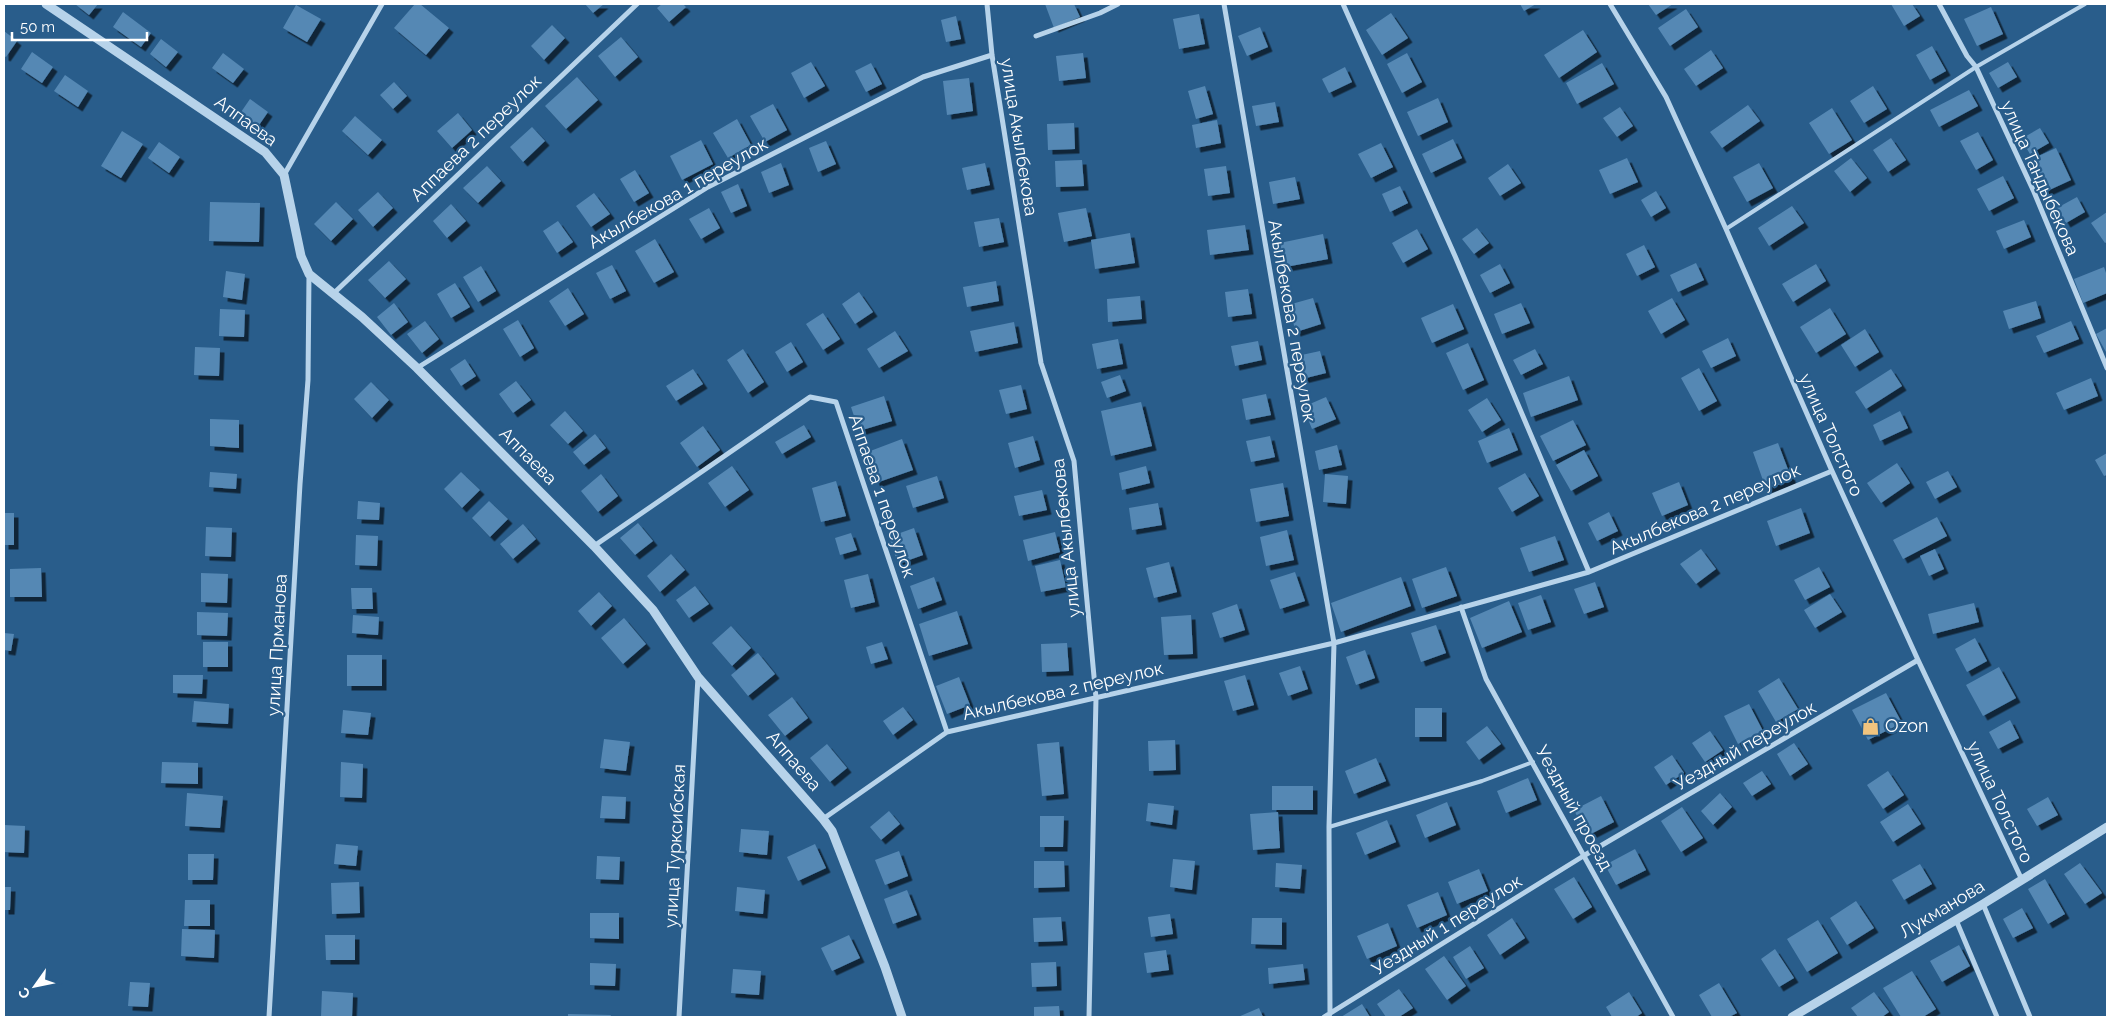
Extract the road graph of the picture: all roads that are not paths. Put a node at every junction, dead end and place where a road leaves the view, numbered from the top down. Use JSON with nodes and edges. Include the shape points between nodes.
{"nodes":[{"id":1,"x":46,"y":4,"type":"edge"},
{"id":2,"x":382,"y":4,"type":"edge"},
{"id":3,"x":637,"y":4,"type":"edge"},
{"id":4,"x":986,"y":4,"type":"edge"},
{"id":5,"x":1118,"y":4,"type":"edge"},
{"id":6,"x":1224,"y":4,"type":"edge"},
{"id":7,"x":1343,"y":4,"type":"edge"},
{"id":8,"x":1610,"y":4,"type":"edge"},
{"id":9,"x":1939,"y":4,"type":"edge"},
{"id":10,"x":2085,"y":4,"type":"edge"},
{"id":11,"x":1036,"y":36,"type":"dead end"},
{"id":12,"x":992,"y":55,"type":"junction"},
{"id":13,"x":1976,"y":67,"type":"junction"},
{"id":14,"x":284,"y":175,"type":"junction"},
{"id":15,"x":1726,"y":229,"type":"junction"},
{"id":16,"x":309,"y":274,"type":"junction"},
{"id":17,"x":334,"y":292,"type":"junction"},
{"id":18,"x":418,"y":368,"type":"junction"},
{"id":19,"x":2107,"y":368,"type":"edge"},
{"id":20,"x":1832,"y":471,"type":"junction"},
{"id":21,"x":594,"y":546,"type":"junction"},
{"id":22,"x":1589,"y":572,"type":"junction"},
{"id":23,"x":1461,"y":607,"type":"junction"},
{"id":24,"x":1334,"y":643,"type":"junction"},
{"id":25,"x":1918,"y":660,"type":"junction"},
{"id":26,"x":698,"y":677,"type":"junction"},
{"id":27,"x":1096,"y":698,"type":"junction"},
{"id":28,"x":946,"y":732,"type":"junction"},
{"id":29,"x":1533,"y":762,"type":"junction"},
{"id":30,"x":823,"y":819,"type":"junction"},
{"id":31,"x":1329,"y":827,"type":"junction"},
{"id":32,"x":2107,"y":827,"type":"edge"},
{"id":33,"x":1585,"y":855,"type":"junction"},
{"id":34,"x":2022,"y":880,"type":"junction"},
{"id":35,"x":1983,"y":904,"type":"junction"},
{"id":36,"x":1956,"y":920,"type":"junction"},
{"id":37,"x":1330,"y":1014,"type":"junction"},
{"id":38,"x":269,"y":1017,"type":"edge"},
{"id":39,"x":679,"y":1017,"type":"edge"},
{"id":40,"x":902,"y":1017,"type":"edge"},
{"id":41,"x":1089,"y":1017,"type":"edge"},
{"id":42,"x":1324,"y":1017,"type":"edge"},
{"id":43,"x":1673,"y":1017,"type":"edge"},
{"id":44,"x":1792,"y":1017,"type":"edge"},
{"id":45,"x":1997,"y":1017,"type":"edge"},
{"id":46,"x":2030,"y":1017,"type":"edge"}],
"edges":[{"from":1,"to":14,"type":"street","name":"Аппаева","via":[[265,152]]},
{"from":2,"to":14,"type":"street"},
{"from":3,"to":17,"type":"street","name":"Аппаева 2 переулок"},
{"from":4,"to":12,"type":"street","name":"улица Акылбекова"},
{"from":5,"to":11,"type":"street"},
{"from":6,"to":24,"type":"street","name":"Акылбекова 2 переулок"},
{"from":7,"to":22,"type":"street","via":[[1455,256]]},
{"from":8,"to":15,"type":"street","name":"улица Толстого","via":[[1666,97]]},
{"from":9,"to":13,"type":"street","name":"улица Тандыбекова"},
{"from":10,"to":13,"type":"lane"},
{"from":12,"to":18,"type":"street","name":"Акылбекова 1 переулок","via":[[923,77],[708,187]]},
{"from":12,"to":27,"type":"street","name":"улица Акылбекова","via":[[1041,364],[1074,461]]},
{"from":13,"to":15,"type":"lane"},
{"from":13,"to":19,"type":"street","name":"улица Тандыбекова","via":[[2034,192]]},
{"from":14,"to":16,"type":"street","name":"Аппаева","via":[[301,256]]},
{"from":15,"to":20,"type":"street","name":"улица Толстого"},
{"from":16,"to":17,"type":"street","name":"Аппаева"},
{"from":16,"to":38,"type":"street","name":"улица Прманова","via":[[308,380]]},
{"from":17,"to":18,"type":"street","name":"Аппаева"},
{"from":18,"to":21,"type":"street","name":"Аппаева"},
{"from":20,"to":22,"type":"street","name":"Акылбекова 2 переулок"},
{"from":20,"to":25,"type":"street","name":"улица Толстого"},
{"from":21,"to":26,"type":"street","name":"Аппаева","via":[[653,610]]},
{"from":21,"to":28,"type":"street","name":"Аппаева 1 переулок","via":[[810,397],[836,402]]},
{"from":22,"to":23,"type":"street","name":"Акылбекова 2 переулок"},
{"from":23,"to":24,"type":"street","name":"Акылбекова 2 переулок"},
{"from":23,"to":29,"type":"street","name":"Уездный проезд","via":[[1486,679]]},
{"from":24,"to":27,"type":"street","name":"Акылбекова 2 переулок"},
{"from":24,"to":31,"type":"street","name":"Акылбекова 2 переулок"},
{"from":25,"to":33,"type":"street","name":"Уездный переулок"},
{"from":25,"to":34,"type":"street","name":"улица Толстого"},
{"from":26,"to":30,"type":"street","name":"Аппаева"},
{"from":26,"to":39,"type":"street","name":"улица Турксибская"},
{"from":27,"to":28,"type":"street","name":"Акылбекова 2 переулок"},
{"from":27,"to":41,"type":"street","name":"улица Акылбекова"},
{"from":28,"to":30,"type":"street","name":"Акылбекова 2 переулок"},
{"from":29,"to":31,"type":"lane","via":[[1482,781]]},
{"from":29,"to":33,"type":"street","name":"Уездный проезд"},
{"from":30,"to":40,"type":"street","name":"Аппаева","via":[[832,831]]},
{"from":31,"to":37,"type":"street","name":"Акылбекова 2 переулок"},
{"from":32,"to":34,"type":"street","name":"Лукманова"},
{"from":33,"to":37,"type":"street","name":"Уездный 1 переулок"},
{"from":33,"to":43,"type":"street","name":"Уездный проезд"},
{"from":34,"to":35,"type":"street","name":"Лукманова"},
{"from":35,"to":36,"type":"street","name":"Лукманова"},
{"from":35,"to":46,"type":"street"},
{"from":36,"to":44,"type":"street","name":"Лукманова"},
{"from":36,"to":45,"type":"street"},
{"from":37,"to":42,"type":"street","name":"Уездный 1 переулок"}]}
